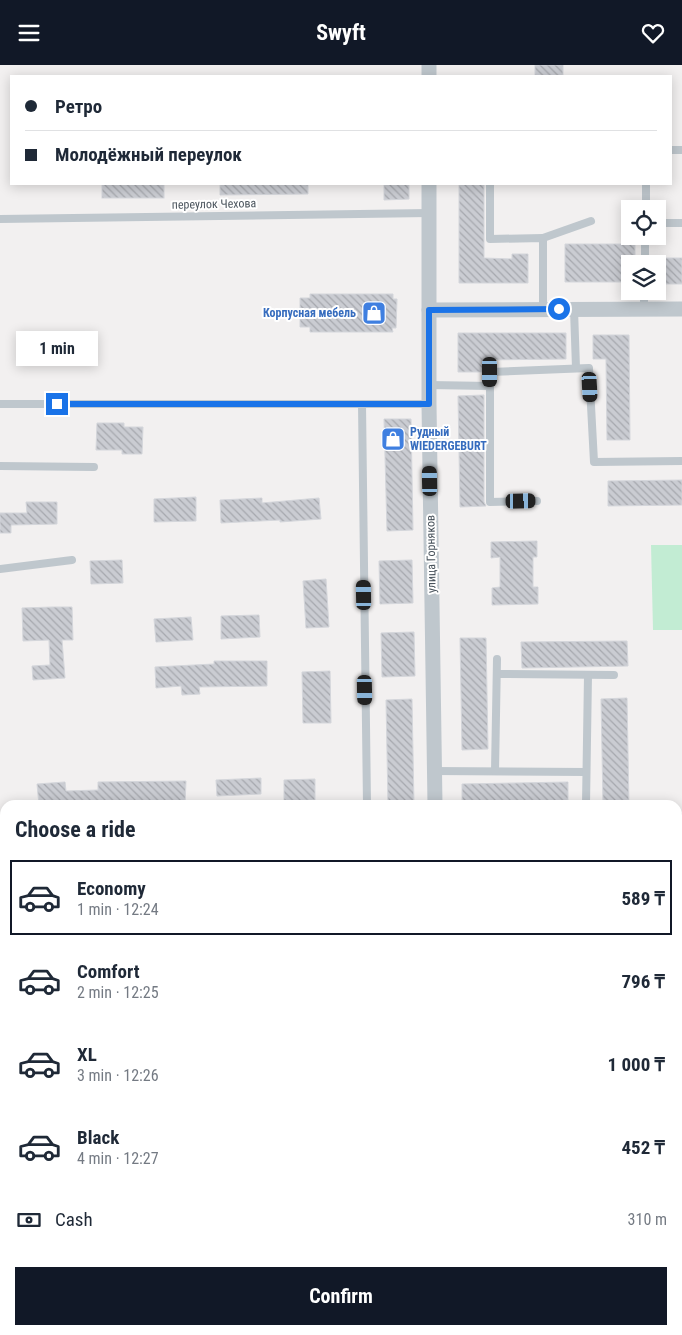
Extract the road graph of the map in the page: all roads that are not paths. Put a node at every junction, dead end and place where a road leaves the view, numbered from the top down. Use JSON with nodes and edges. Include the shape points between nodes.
{"nodes":[{"id":1,"x":429,"y":185,"type":"edge"},
{"id":2,"x":490,"y":185,"type":"edge"},
{"id":3,"x":646,"y":185,"type":"edge"},
{"id":4,"x":646,"y":200,"type":"edge"},
{"id":5,"x":429,"y":213,"type":"junction"},
{"id":6,"x":0,"y":219,"type":"edge"},
{"id":7,"x":591,"y":221,"type":"dead end"},
{"id":8,"x":666,"y":223,"type":"edge"},
{"id":9,"x":682,"y":223,"type":"edge"},
{"id":10,"x":543,"y":239,"type":"junction"},
{"id":11,"x":644,"y":300,"type":"edge"},
{"id":12,"x":644,"y":307,"type":"junction"},
{"id":13,"x":543,"y":309,"type":"junction"},
{"id":14,"x":574,"y":309,"type":"junction"},
{"id":15,"x":682,"y":309,"type":"edge"},
{"id":16,"x":429,"y":310,"type":"junction"},
{"id":17,"x":576,"y":368,"type":"junction"},
{"id":18,"x":429,"y":385,"type":"junction"},
{"id":19,"x":490,"y":386,"type":"junction"},
{"id":20,"x":0,"y":404,"type":"edge"},
{"id":21,"x":362,"y":404,"type":"junction"},
{"id":22,"x":429,"y":404,"type":"junction"},
{"id":23,"x":682,"y":461,"type":"edge"},
{"id":24,"x":0,"y":466,"type":"edge"},
{"id":25,"x":94,"y":467,"type":"dead end"},
{"id":26,"x":537,"y":501,"type":"dead end"},
{"id":27,"x":72,"y":561,"type":"dead end"},
{"id":28,"x":0,"y":569,"type":"edge"},
{"id":29,"x":497,"y":659,"type":"dead end"},
{"id":30,"x":497,"y":673,"type":"junction"},
{"id":31,"x":588,"y":675,"type":"junction"},
{"id":32,"x":614,"y":675,"type":"dead end"},
{"id":33,"x":434,"y":771,"type":"junction"},
{"id":34,"x":495,"y":771,"type":"junction"},
{"id":35,"x":586,"y":772,"type":"junction"},
{"id":36,"x":367,"y":800,"type":"edge"},
{"id":37,"x":435,"y":800,"type":"edge"},
{"id":38,"x":586,"y":800,"type":"edge"}],
"edges":[{"from":1,"to":5,"type":"street","name":"улица Горняков"},
{"from":2,"to":10,"type":"lane","via":[[490,239]]},
{"from":3,"to":4,"type":"lane"},
{"from":5,"to":6,"type":"lane","name":"переулок Чехова"},
{"from":5,"to":16,"type":"street","name":"улица Горняков"},
{"from":7,"to":10,"type":"lane"},
{"from":8,"to":9,"type":"lane"},
{"from":10,"to":13,"type":"lane"},
{"from":11,"to":12,"type":"lane"},
{"from":12,"to":14,"type":"street"},
{"from":12,"to":15,"type":"street"},
{"from":13,"to":14,"type":"street"},
{"from":13,"to":16,"type":"street"},
{"from":14,"to":17,"type":"lane"},
{"from":16,"to":18,"type":"street","name":"улица Горняков"},
{"from":17,"to":19,"type":"lane","via":[[490,372]]},
{"from":17,"to":23,"type":"lane","via":[[589,368],[594,462]]},
{"from":18,"to":19,"type":"lane"},
{"from":18,"to":22,"type":"street","name":"улица Горняков"},
{"from":19,"to":26,"type":"lane","via":[[490,502]]},
{"from":20,"to":21,"type":"lane"},
{"from":21,"to":22,"type":"lane"},
{"from":21,"to":36,"type":"lane"},
{"from":22,"to":33,"type":"street","name":"улица Горняков"},
{"from":24,"to":25,"type":"lane"},
{"from":27,"to":28,"type":"lane"},
{"from":29,"to":30,"type":"lane"},
{"from":30,"to":31,"type":"lane"},
{"from":30,"to":34,"type":"lane"},
{"from":31,"to":32,"type":"lane"},
{"from":31,"to":35,"type":"lane"},
{"from":33,"to":34,"type":"lane"},
{"from":33,"to":37,"type":"street","name":"улица Горняков"},
{"from":34,"to":35,"type":"lane"},
{"from":35,"to":38,"type":"lane"}]}
